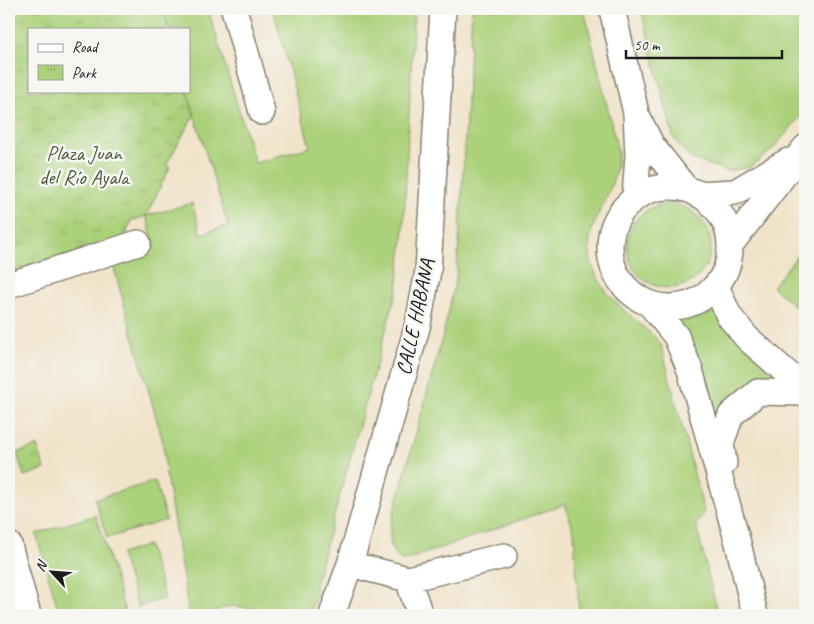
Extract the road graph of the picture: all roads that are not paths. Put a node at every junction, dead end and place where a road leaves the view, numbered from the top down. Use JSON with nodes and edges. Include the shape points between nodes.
{"nodes":[{"id":1,"x":234,"y":9,"type":"edge"},
{"id":2,"x":442,"y":9,"type":"edge"},
{"id":3,"x":612,"y":9,"type":"edge"},
{"id":4,"x":262,"y":112,"type":"dead end"},
{"id":5,"x":636,"y":113,"type":"junction"},
{"id":6,"x":804,"y":149,"type":"edge"},
{"id":7,"x":692,"y":191,"type":"junction"},
{"id":8,"x":634,"y":198,"type":"junction"},
{"id":9,"x":138,"y":243,"type":"dead end"},
{"id":10,"x":730,"y":245,"type":"junction"},
{"id":11,"x":9,"y":285,"type":"edge"},
{"id":12,"x":716,"y":286,"type":"junction"},
{"id":13,"x":650,"y":304,"type":"junction"},
{"id":14,"x":805,"y":389,"type":"edge"},
{"id":15,"x":805,"y":393,"type":"edge"},
{"id":16,"x":738,"y":543,"type":"junction"},
{"id":17,"x":9,"y":546,"type":"edge"},
{"id":18,"x":504,"y":556,"type":"dead end"},
{"id":19,"x":350,"y":564,"type":"junction"},
{"id":20,"x":408,"y":579,"type":"junction"},
{"id":21,"x":28,"y":615,"type":"edge"},
{"id":22,"x":332,"y":615,"type":"edge"},
{"id":23,"x":420,"y":615,"type":"edge"},
{"id":24,"x":756,"y":615,"type":"edge"}],
"edges":[{"from":1,"to":4,"type":"street"},
{"from":2,"to":19,"type":"street","name":"CALLE HABANA","via":[[428,272],[418,324]]},
{"from":3,"to":5,"type":"street"},
{"from":5,"to":7,"type":"street","via":[[652,146]]},
{"from":5,"to":8,"type":"street","via":[[638,155]]},
{"from":6,"to":7,"type":"street","via":[[735,192]]},
{"from":6,"to":10,"type":"street"},
{"from":7,"to":8,"type":"street","via":[[668,187],[650,190]]},
{"from":7,"to":10,"type":"street","via":[[714,206],[725,224]]},
{"from":8,"to":13,"type":"street","via":[[613,228],[612,265],[621,282]]},
{"from":9,"to":11,"type":"street"},
{"from":10,"to":12,"type":"street","via":[[726,266]]},
{"from":12,"to":13,"type":"street","via":[[702,298],[686,305]]},
{"from":12,"to":14,"type":"street","via":[[729,316],[747,338]]},
{"from":13,"to":16,"type":"street","via":[[676,336],[690,370]]},
{"from":15,"to":16,"type":"street","via":[[758,392],[732,414],[721,443]]},
{"from":16,"to":24,"type":"street"},
{"from":17,"to":21,"type":"street"},
{"from":18,"to":20,"type":"street"},
{"from":19,"to":20,"type":"street"},
{"from":19,"to":22,"type":"street","name":"CALLE HABANA"},
{"from":20,"to":23,"type":"street"}]}
